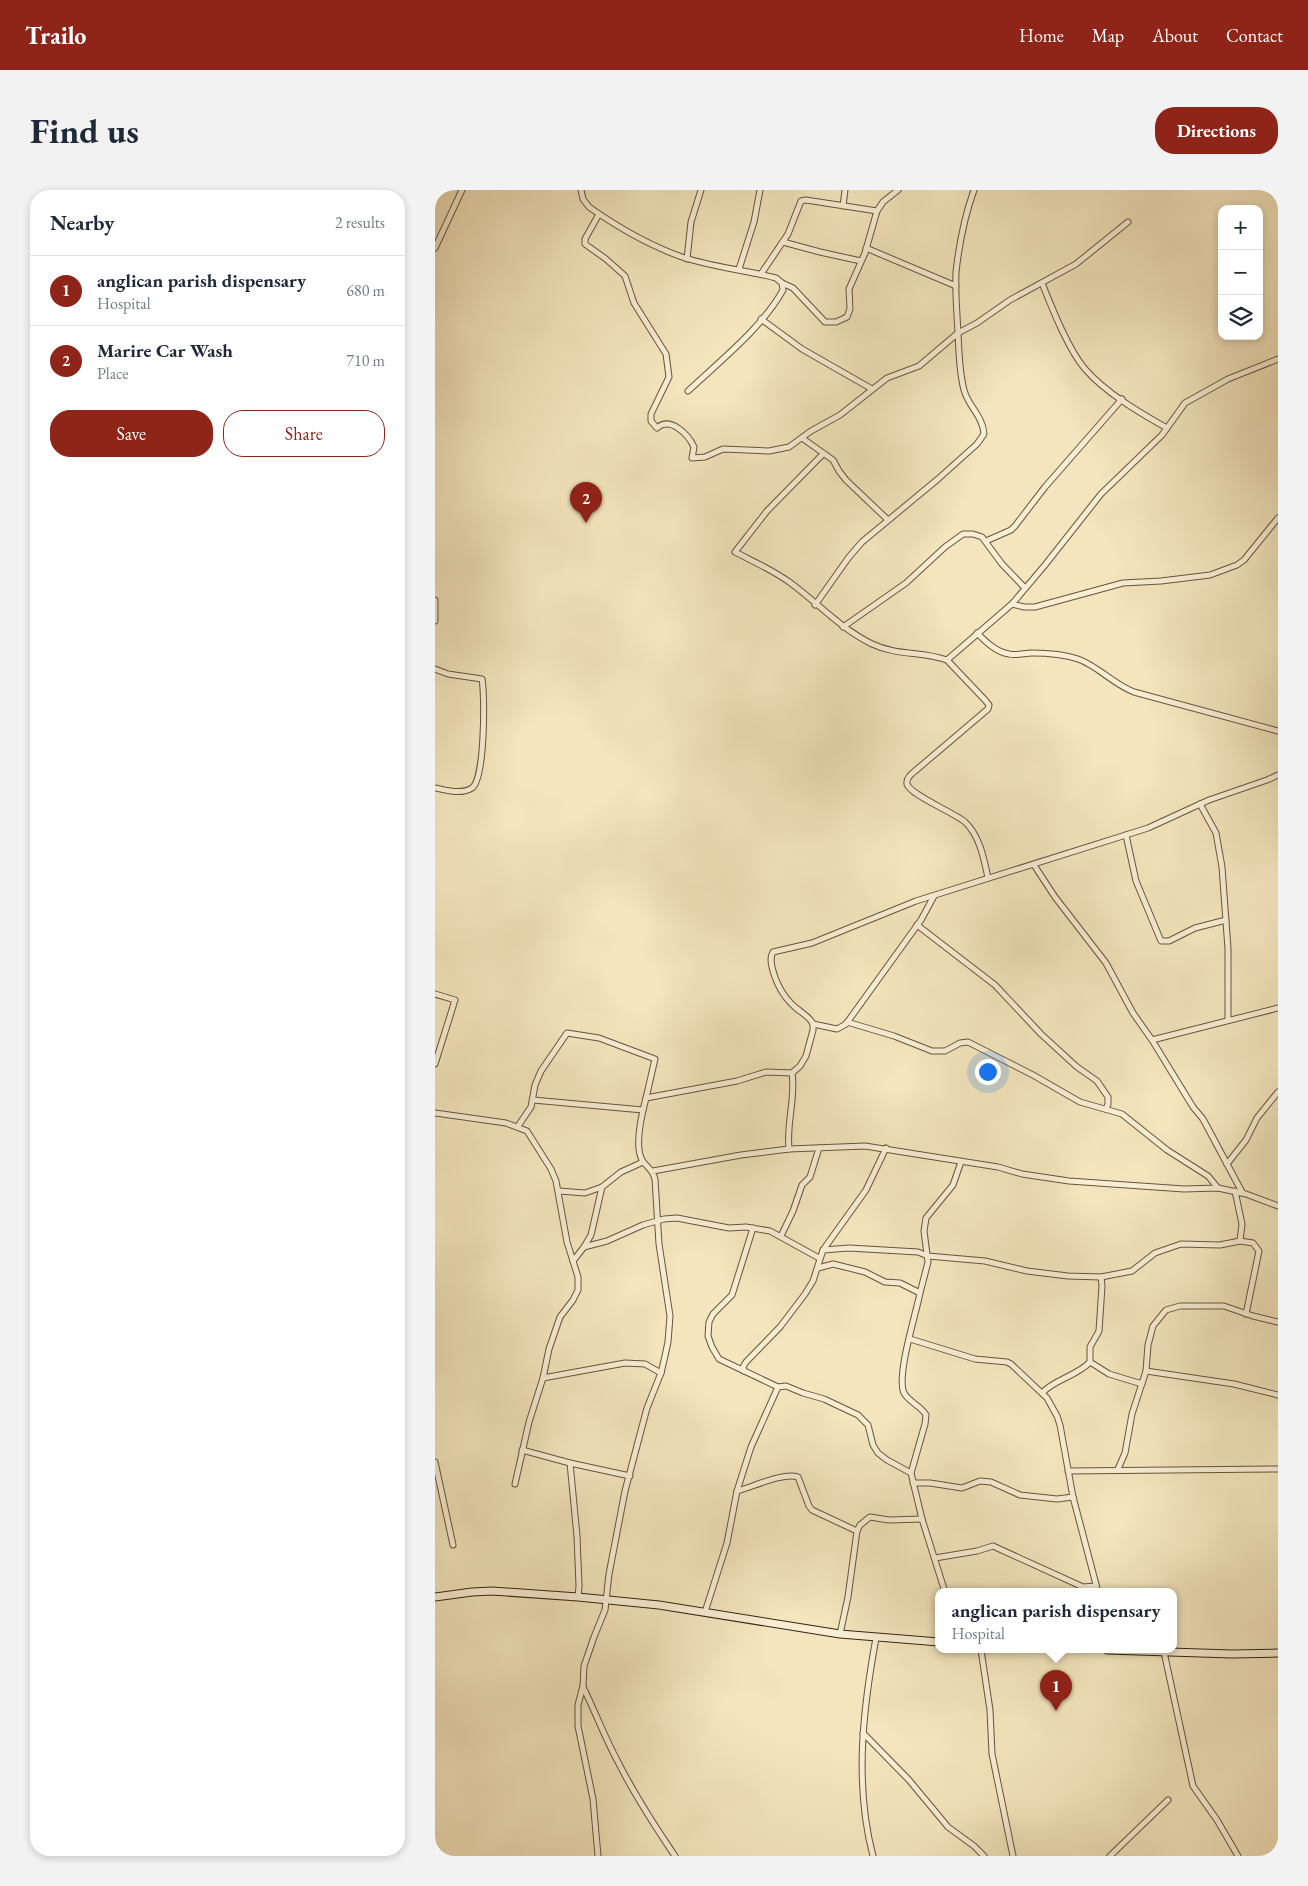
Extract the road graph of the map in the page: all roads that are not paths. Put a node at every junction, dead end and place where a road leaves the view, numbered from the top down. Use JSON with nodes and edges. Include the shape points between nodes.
{"nodes":[{"id":1,"x":463,"y":190,"type":"edge"},
{"id":2,"x":581,"y":190,"type":"edge"},
{"id":3,"x":701,"y":190,"type":"edge"},
{"id":4,"x":760,"y":190,"type":"edge"},
{"id":5,"x":845,"y":190,"type":"edge"},
{"id":6,"x":898,"y":190,"type":"edge"},
{"id":7,"x":974,"y":190,"type":"edge"},
{"id":8,"x":843,"y":206,"type":"junction"},
{"id":9,"x":877,"y":211,"type":"junction"},
{"id":10,"x":599,"y":214,"type":"junction"},
{"id":11,"x":1128,"y":222,"type":"dead end"},
{"id":12,"x":783,"y":242,"type":"junction"},
{"id":13,"x":435,"y":248,"type":"edge"},
{"id":14,"x":866,"y":248,"type":"junction"},
{"id":15,"x":687,"y":258,"type":"junction"},
{"id":16,"x":861,"y":261,"type":"junction"},
{"id":17,"x":739,"y":269,"type":"junction"},
{"id":18,"x":761,"y":274,"type":"junction"},
{"id":19,"x":782,"y":283,"type":"junction"},
{"id":20,"x":1042,"y":283,"type":"junction"},
{"id":21,"x":956,"y":286,"type":"junction"},
{"id":22,"x":761,"y":319,"type":"junction"},
{"id":23,"x":958,"y":333,"type":"junction"},
{"id":24,"x":1278,"y":359,"type":"edge"},
{"id":25,"x":872,"y":389,"type":"junction"},
{"id":26,"x":688,"y":391,"type":"dead end"},
{"id":27,"x":1122,"y":399,"type":"junction"},
{"id":28,"x":1167,"y":428,"type":"junction"},
{"id":29,"x":802,"y":438,"type":"junction"},
{"id":30,"x":823,"y":454,"type":"junction"},
{"id":31,"x":1278,"y":518,"type":"edge"},
{"id":32,"x":888,"y":520,"type":"junction"},
{"id":33,"x":986,"y":541,"type":"junction"},
{"id":34,"x":1025,"y":588,"type":"junction"},
{"id":35,"x":435,"y":600,"type":"edge"},
{"id":36,"x":1012,"y":604,"type":"junction"},
{"id":37,"x":815,"y":605,"type":"junction"},
{"id":38,"x":435,"y":621,"type":"edge"},
{"id":39,"x":843,"y":626,"type":"junction"},
{"id":40,"x":977,"y":633,"type":"junction"},
{"id":41,"x":947,"y":660,"type":"junction"},
{"id":42,"x":435,"y":669,"type":"edge"},
{"id":43,"x":1278,"y":731,"type":"edge"},
{"id":44,"x":1278,"y":775,"type":"edge"},
{"id":45,"x":435,"y":788,"type":"edge"},
{"id":46,"x":1201,"y":804,"type":"junction"},
{"id":47,"x":1126,"y":835,"type":"junction"},
{"id":48,"x":1034,"y":865,"type":"junction"},
{"id":49,"x":989,"y":878,"type":"junction"},
{"id":50,"x":934,"y":896,"type":"junction"},
{"id":51,"x":1226,"y":920,"type":"junction"},
{"id":52,"x":917,"y":925,"type":"junction"},
{"id":53,"x":435,"y":994,"type":"edge"},
{"id":54,"x":1278,"y":1008,"type":"edge"},
{"id":55,"x":1228,"y":1020,"type":"junction"},
{"id":56,"x":847,"y":1022,"type":"junction"},
{"id":57,"x":813,"y":1024,"type":"junction"},
{"id":58,"x":1152,"y":1040,"type":"junction"},
{"id":59,"x":435,"y":1064,"type":"edge"},
{"id":60,"x":792,"y":1073,"type":"junction"},
{"id":61,"x":1278,"y":1092,"type":"edge"},
{"id":62,"x":646,"y":1098,"type":"junction"},
{"id":63,"x":533,"y":1100,"type":"junction"},
{"id":64,"x":1106,"y":1109,"type":"junction"},
{"id":65,"x":643,"y":1110,"type":"junction"},
{"id":66,"x":435,"y":1113,"type":"edge"},
{"id":67,"x":518,"y":1126,"type":"junction"},
{"id":68,"x":819,"y":1148,"type":"junction"},
{"id":69,"x":886,"y":1148,"type":"junction"},
{"id":70,"x":789,"y":1149,"type":"junction"},
{"id":71,"x":643,"y":1162,"type":"junction"},
{"id":72,"x":961,"y":1162,"type":"junction"},
{"id":73,"x":1227,"y":1164,"type":"junction"},
{"id":74,"x":653,"y":1171,"type":"junction"},
{"id":75,"x":602,"y":1187,"type":"junction"},
{"id":76,"x":1218,"y":1188,"type":"junction"},
{"id":77,"x":559,"y":1191,"type":"junction"},
{"id":78,"x":1235,"y":1191,"type":"junction"},
{"id":79,"x":1242,"y":1192,"type":"junction"},
{"id":80,"x":1278,"y":1206,"type":"edge"},
{"id":81,"x":659,"y":1221,"type":"junction"},
{"id":82,"x":753,"y":1228,"type":"junction"},
{"id":83,"x":781,"y":1236,"type":"junction"},
{"id":84,"x":1240,"y":1241,"type":"junction"},
{"id":85,"x":584,"y":1247,"type":"junction"},
{"id":86,"x":823,"y":1250,"type":"junction"},
{"id":87,"x":928,"y":1256,"type":"junction"},
{"id":88,"x":819,"y":1258,"type":"junction"},
{"id":89,"x":573,"y":1261,"type":"junction"},
{"id":90,"x":818,"y":1268,"type":"junction"},
{"id":91,"x":1101,"y":1277,"type":"junction"},
{"id":92,"x":920,"y":1293,"type":"junction"},
{"id":93,"x":1247,"y":1314,"type":"junction"},
{"id":94,"x":1278,"y":1322,"type":"edge"},
{"id":95,"x":910,"y":1339,"type":"junction"},
{"id":96,"x":1090,"y":1362,"type":"junction"},
{"id":97,"x":744,"y":1371,"type":"junction"},
{"id":98,"x":1146,"y":1371,"type":"junction"},
{"id":99,"x":661,"y":1373,"type":"junction"},
{"id":100,"x":543,"y":1378,"type":"junction"},
{"id":101,"x":1141,"y":1384,"type":"junction"},
{"id":102,"x":778,"y":1387,"type":"junction"},
{"id":103,"x":1042,"y":1393,"type":"junction"},
{"id":104,"x":1278,"y":1395,"type":"edge"},
{"id":105,"x":522,"y":1450,"type":"junction"},
{"id":106,"x":435,"y":1462,"type":"edge"},
{"id":107,"x":570,"y":1463,"type":"junction"},
{"id":108,"x":1119,"y":1469,"type":"junction"},
{"id":109,"x":1278,"y":1469,"type":"edge"},
{"id":110,"x":1068,"y":1471,"type":"junction"},
{"id":111,"x":911,"y":1473,"type":"junction"},
{"id":112,"x":630,"y":1476,"type":"junction"},
{"id":113,"x":515,"y":1484,"type":"dead end"},
{"id":114,"x":913,"y":1484,"type":"junction"},
{"id":115,"x":737,"y":1491,"type":"junction"},
{"id":116,"x":1073,"y":1497,"type":"junction"},
{"id":117,"x":922,"y":1519,"type":"junction"},
{"id":118,"x":857,"y":1531,"type":"junction"},
{"id":119,"x":453,"y":1545,"type":"dead end"},
{"id":120,"x":935,"y":1558,"type":"junction"},
{"id":121,"x":1096,"y":1586,"type":"joint"},
{"id":122,"x":944,"y":1588,"type":"edge"},
{"id":123,"x":435,"y":1592,"type":"edge"},
{"id":124,"x":443,"y":1595,"type":"junction"},
{"id":125,"x":435,"y":1597,"type":"edge"},
{"id":126,"x":578,"y":1597,"type":"junction"},
{"id":127,"x":605,"y":1600,"type":"junction"},
{"id":128,"x":705,"y":1612,"type":"junction"},
{"id":129,"x":840,"y":1634,"type":"junction"},
{"id":130,"x":876,"y":1638,"type":"junction"},
{"id":131,"x":935,"y":1642,"type":"edge"},
{"id":132,"x":1177,"y":1652,"type":"edge"},
{"id":133,"x":982,"y":1653,"type":"edge"},
{"id":134,"x":1164,"y":1653,"type":"edge"},
{"id":135,"x":1278,"y":1653,"type":"edge"},
{"id":136,"x":583,"y":1686,"type":"junction"},
{"id":137,"x":863,"y":1733,"type":"junction"},
{"id":138,"x":1168,"y":1800,"type":"dead end"},
{"id":139,"x":598,"y":1856,"type":"edge"},
{"id":140,"x":675,"y":1856,"type":"edge"},
{"id":141,"x":873,"y":1856,"type":"edge"},
{"id":142,"x":984,"y":1856,"type":"edge"},
{"id":143,"x":1013,"y":1856,"type":"edge"},
{"id":144,"x":1109,"y":1856,"type":"edge"},
{"id":145,"x":1238,"y":1856,"type":"edge"}],
"edges":[{"from":1,"to":13,"type":"street"},
{"from":2,"to":10,"type":"street","via":[[586,205]]},
{"from":3,"to":15,"type":"street","via":[[691,222]]},
{"from":4,"to":17,"type":"street"},
{"from":5,"to":8,"type":"street"},
{"from":6,"to":9,"type":"street"},
{"from":7,"to":21,"type":"street","via":[[960,249]]},
{"from":8,"to":9,"type":"street"},
{"from":8,"to":12,"type":"street","via":[[801,201]]},
{"from":9,"to":14,"type":"street"},
{"from":10,"to":15,"type":"street","via":[[661,248]]},
{"from":10,"to":29,"type":"street","via":[[585,244],[626,278],[634,303],[666,354],[669,377],[651,414],[652,423],[657,428],[665,424],[675,426],[693,443],[692,458],[699,459],[723,449],[777,450]]},
{"from":11,"to":20,"type":"street","via":[[1076,264]]},
{"from":12,"to":16,"type":"street"},
{"from":12,"to":18,"type":"street"},
{"from":14,"to":16,"type":"street"},
{"from":14,"to":21,"type":"street"},
{"from":15,"to":17,"type":"street"},
{"from":16,"to":19,"type":"street","via":[[848,292],[849,315],[841,320],[822,321],[793,288]]},
{"from":17,"to":18,"type":"street"},
{"from":18,"to":19,"type":"street"},
{"from":19,"to":22,"type":"street","via":[[781,294]]},
{"from":20,"to":23,"type":"street"},
{"from":20,"to":27,"type":"street","via":[[1081,364]]},
{"from":21,"to":23,"type":"street"},
{"from":22,"to":25,"type":"street","via":[[802,349]]},
{"from":22,"to":26,"type":"street"},
{"from":23,"to":25,"type":"street","via":[[919,366],[892,375]]},
{"from":23,"to":32,"type":"street","via":[[964,391],[982,423],[984,434],[926,490]]},
{"from":24,"to":28,"type":"street","via":[[1228,379],[1185,403]]},
{"from":25,"to":29,"type":"street","via":[[840,415]]},
{"from":27,"to":28,"type":"street"},
{"from":27,"to":33,"type":"street","via":[[1015,526]]},
{"from":28,"to":34,"type":"street","via":[[1101,494]]},
{"from":29,"to":30,"type":"street"},
{"from":30,"to":32,"type":"street","via":[[835,462],[846,480]]},
{"from":30,"to":37,"type":"street","via":[[767,511],[735,552],[792,584]]},
{"from":31,"to":36,"type":"street","via":[[1237,565],[1209,574],[1123,583],[1035,607]]},
{"from":32,"to":37,"type":"street","via":[[855,549]]},
{"from":33,"to":34,"type":"street"},
{"from":33,"to":39,"type":"street","via":[[973,534],[959,536],[906,583]]},
{"from":34,"to":36,"type":"street"},
{"from":35,"to":38,"type":"street"},
{"from":36,"to":40,"type":"street"},
{"from":37,"to":39,"type":"street"},
{"from":39,"to":41,"type":"street","via":[[890,651],[928,654]]},
{"from":40,"to":41,"type":"street"},
{"from":40,"to":43,"type":"street","via":[[995,648],[1009,654],[1046,653],[1077,659],[1134,692]]},
{"from":41,"to":49,"type":"street","via":[[985,700],[988,709],[915,771],[907,783],[927,800],[966,822],[981,848]]},
{"from":42,"to":45,"type":"street","via":[[482,679],[484,702],[479,778],[469,790],[459,792]]},
{"from":44,"to":46,"type":"street"},
{"from":46,"to":47,"type":"street","via":[[1160,824]]},
{"from":46,"to":51,"type":"street","via":[[1218,843]]},
{"from":47,"to":48,"type":"street"},
{"from":47,"to":51,"type":"street","via":[[1136,881],[1161,941]]},
{"from":48,"to":49,"type":"street"},
{"from":48,"to":58,"type":"street","via":[[1106,963]]},
{"from":49,"to":50,"type":"street"},
{"from":50,"to":52,"type":"street"},
{"from":50,"to":57,"type":"street","via":[[824,939],[772,953],[772,968],[780,990]]},
{"from":51,"to":55,"type":"street"},
{"from":52,"to":56,"type":"street"},
{"from":52,"to":64,"type":"street","via":[[995,985],[1048,1041],[1097,1082],[1108,1097]]},
{"from":53,"to":59,"type":"street","via":[[455,1000]]},
{"from":54,"to":55,"type":"street"},
{"from":55,"to":58,"type":"street"},
{"from":56,"to":57,"type":"street","via":[[837,1029]]},
{"from":56,"to":64,"type":"street","via":[[932,1051],[949,1050],[969,1042],[1080,1102]]},
{"from":57,"to":60,"type":"street","via":[[806,1056]]},
{"from":58,"to":73,"type":"street","via":[[1203,1119]]},
{"from":60,"to":62,"type":"street","via":[[766,1072],[721,1085]]},
{"from":60,"to":70,"type":"street","via":[[787,1133]]},
{"from":61,"to":73,"type":"street"},
{"from":62,"to":63,"type":"street","via":[[655,1059],[599,1038],[567,1033],[541,1071]]},
{"from":62,"to":65,"type":"street"},
{"from":63,"to":65,"type":"street"},
{"from":63,"to":67,"type":"street"},
{"from":64,"to":76,"type":"street","via":[[1122,1114],[1167,1150],[1208,1176]]},
{"from":65,"to":71,"type":"street","via":[[640,1154]]},
{"from":66,"to":67,"type":"street"},
{"from":67,"to":77,"type":"street","via":[[531,1136],[553,1173]]},
{"from":68,"to":69,"type":"street"},
{"from":68,"to":70,"type":"street"},
{"from":68,"to":83,"type":"street"},
{"from":69,"to":72,"type":"street"},
{"from":69,"to":86,"type":"street","via":[[866,1190]]},
{"from":70,"to":74,"type":"street"},
{"from":71,"to":74,"type":"street"},
{"from":71,"to":75,"type":"street","via":[[621,1172]]},
{"from":72,"to":76,"type":"street","via":[[1069,1181],[1184,1189]]},
{"from":72,"to":87,"type":"street","via":[[953,1185],[926,1218],[924,1231]]},
{"from":73,"to":79,"type":"street"},
{"from":74,"to":81,"type":"street"},
{"from":75,"to":77,"type":"street","via":[[585,1193]]},
{"from":75,"to":85,"type":"street","via":[[593,1231]]},
{"from":76,"to":78,"type":"street"},
{"from":77,"to":89,"type":"street"},
{"from":78,"to":79,"type":"street"},
{"from":78,"to":84,"type":"street","via":[[1242,1224]]},
{"from":79,"to":80,"type":"street"},
{"from":81,"to":82,"type":"street","via":[[677,1218],[729,1228]]},
{"from":81,"to":85,"type":"street"},
{"from":81,"to":99,"type":"street","via":[[659,1244],[670,1316]]},
{"from":82,"to":83,"type":"street"},
{"from":82,"to":97,"type":"street","via":[[732,1295],[713,1314],[707,1330],[719,1358]]},
{"from":83,"to":88,"type":"street"},
{"from":84,"to":91,"type":"street","via":[[1220,1245],[1181,1244],[1155,1254],[1132,1271]]},
{"from":84,"to":93,"type":"street","via":[[1253,1244],[1259,1251]]},
{"from":85,"to":89,"type":"street"},
{"from":86,"to":87,"type":"street","via":[[857,1248],[918,1252]]},
{"from":86,"to":88,"type":"street"},
{"from":87,"to":91,"type":"street","via":[[985,1261],[1068,1276]]},
{"from":87,"to":92,"type":"street"},
{"from":88,"to":90,"type":"street"},
{"from":89,"to":100,"type":"street","via":[[578,1290],[560,1317]]},
{"from":90,"to":92,"type":"street","via":[[833,1264],[865,1272],[885,1282],[899,1283]]},
{"from":90,"to":97,"type":"street","via":[[805,1294],[780,1327],[744,1364]]},
{"from":91,"to":96,"type":"street","via":[[1099,1331],[1090,1347]]},
{"from":92,"to":95,"type":"street"},
{"from":93,"to":94,"type":"street"},
{"from":93,"to":98,"type":"street","via":[[1224,1306],[1180,1306],[1166,1310],[1153,1326]]},
{"from":95,"to":103,"type":"street","via":[[975,1359],[1007,1362]]},
{"from":95,"to":111,"type":"street","via":[[904,1361],[903,1391],[926,1415]]},
{"from":96,"to":101,"type":"street","via":[[1109,1374]]},
{"from":96,"to":103,"type":"street"},
{"from":97,"to":102,"type":"street"},
{"from":98,"to":101,"type":"street"},
{"from":98,"to":104,"type":"street","via":[[1234,1384]]},
{"from":99,"to":100,"type":"street","via":[[645,1364],[625,1363]]},
{"from":99,"to":112,"type":"street","via":[[647,1408]]},
{"from":100,"to":105,"type":"street"},
{"from":101,"to":108,"type":"street"},
{"from":102,"to":111,"type":"street","via":[[786,1386],[825,1399],[858,1415],[868,1425],[878,1454]]},
{"from":102,"to":115,"type":"street","via":[[751,1447]]},
{"from":103,"to":110,"type":"street","via":[[1057,1416]]},
{"from":105,"to":107,"type":"street"},
{"from":105,"to":113,"type":"street"},
{"from":106,"to":119,"type":"street"},
{"from":107,"to":112,"type":"street"},
{"from":107,"to":126,"type":"street","via":[[577,1536]]},
{"from":108,"to":109,"type":"street"},
{"from":108,"to":110,"type":"street"},
{"from":110,"to":116,"type":"street"},
{"from":111,"to":114,"type":"street"},
{"from":112,"to":127,"type":"street"},
{"from":114,"to":116,"type":"street","via":[[962,1488],[980,1481],[991,1482],[1020,1495],[1057,1499]]},
{"from":114,"to":117,"type":"street"},
{"from":115,"to":118,"type":"street","via":[[796,1476],[813,1510]]},
{"from":115,"to":128,"type":"street","via":[[727,1543]]},
{"from":116,"to":121,"type":"street"},
{"from":117,"to":118,"type":"street","via":[[870,1517]]},
{"from":117,"to":120,"type":"street"},
{"from":118,"to":129,"type":"street"},
{"from":120,"to":121,"type":"street","via":[[993,1546],[1083,1587]]},
{"from":120,"to":122,"type":"street"},
{"from":123,"to":124,"type":"street"},
{"from":124,"to":125,"type":"street"},
{"from":124,"to":126,"type":"street","via":[[509,1592]]},
{"from":126,"to":127,"type":"street"},
{"from":127,"to":128,"type":"street"},
{"from":127,"to":136,"type":"street","via":[[604,1616],[584,1666]]},
{"from":128,"to":129,"type":"street"},
{"from":129,"to":130,"type":"street"},
{"from":130,"to":131,"type":"street"},
{"from":130,"to":137,"type":"street"},
{"from":132,"to":135,"type":"street"},
{"from":133,"to":143,"type":"street","via":[[991,1710],[992,1754]]},
{"from":134,"to":145,"type":"street","via":[[1193,1786]]},
{"from":136,"to":139,"type":"street","via":[[578,1705],[578,1726],[593,1799]]},
{"from":136,"to":140,"type":"street","via":[[630,1784]]},
{"from":137,"to":141,"type":"street","via":[[863,1788]]},
{"from":137,"to":142,"type":"street","via":[[909,1780],[947,1827]]},
{"from":138,"to":144,"type":"street"}]}
